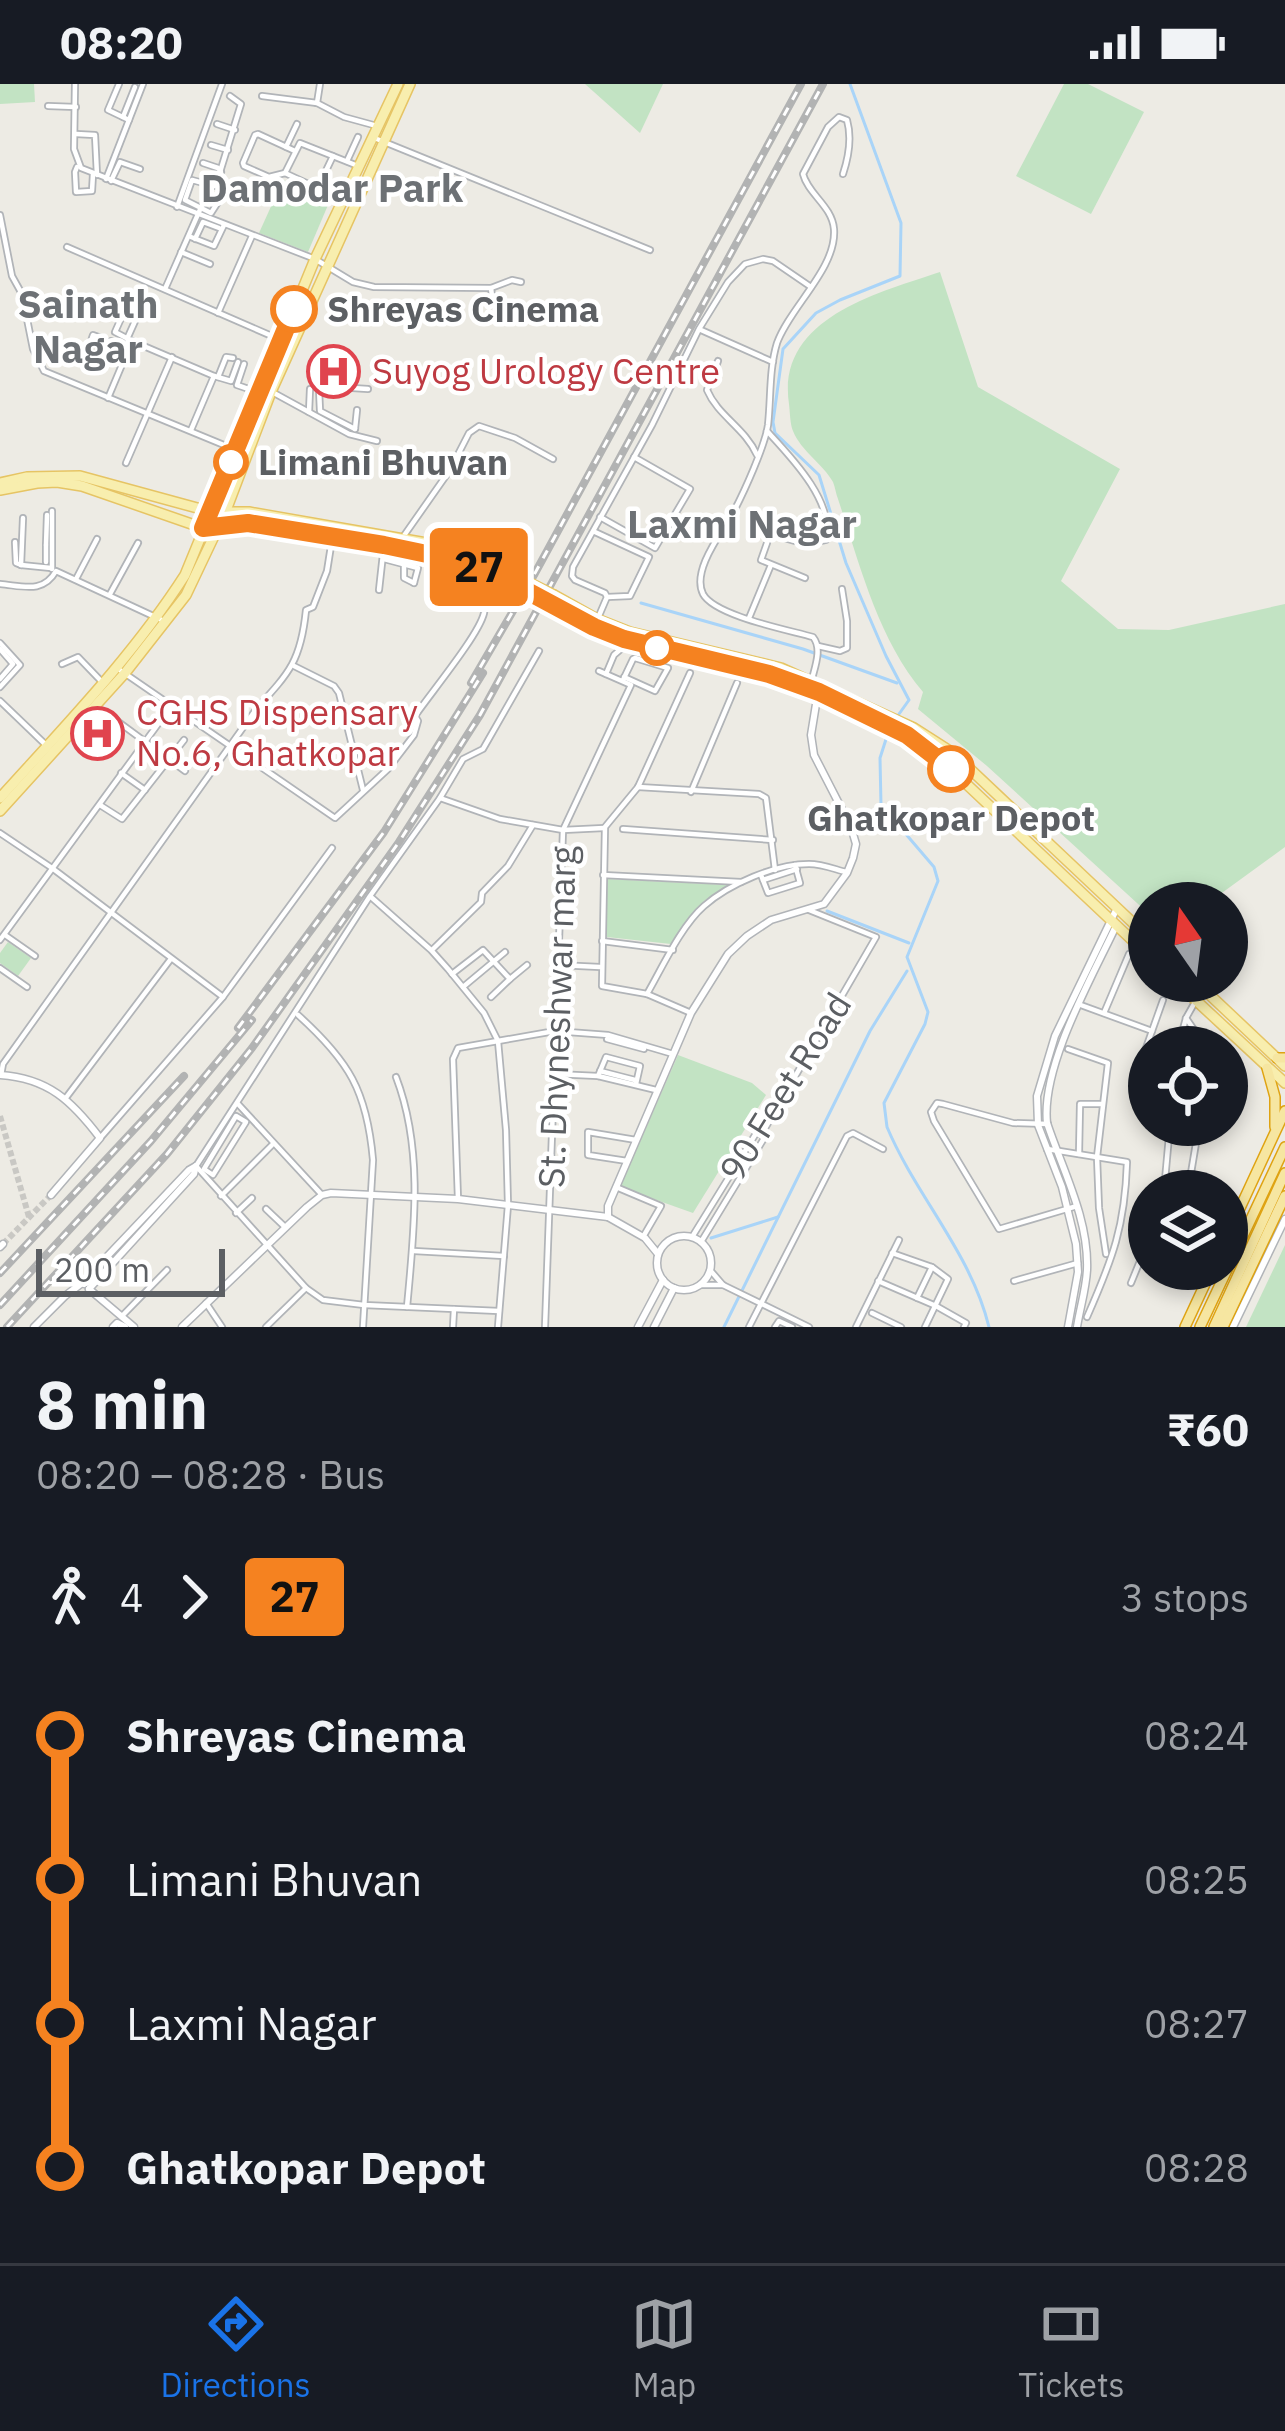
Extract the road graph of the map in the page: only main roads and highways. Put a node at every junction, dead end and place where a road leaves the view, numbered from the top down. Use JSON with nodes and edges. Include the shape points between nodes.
{"nodes":[{"id":1,"x":398,"y":84,"type":"edge"},
{"id":2,"x":410,"y":84,"type":"edge"},
{"id":3,"x":266,"y":392,"type":"junction"},
{"id":4,"x":237,"y":478,"type":"junction"},
{"id":5,"x":0,"y":487,"type":"edge"},
{"id":6,"x":104,"y":487,"type":"junction"},
{"id":7,"x":212,"y":512,"type":"junction"},
{"id":8,"x":249,"y":512,"type":"junction"},
{"id":9,"x":225,"y":513,"type":"junction"},
{"id":10,"x":267,"y":521,"type":"junction"},
{"id":11,"x":203,"y":528,"type":"junction"},
{"id":12,"x":217,"y":529,"type":"junction"},
{"id":13,"x":370,"y":538,"type":"junction"},
{"id":14,"x":401,"y":543,"type":"junction"},
{"id":15,"x":162,"y":619,"type":"junction"},
{"id":16,"x":121,"y":670,"type":"junction"},
{"id":17,"x":907,"y":730,"type":"junction"},
{"id":18,"x":0,"y":798,"type":"edge"},
{"id":19,"x":0,"y":811,"type":"edge"},
{"id":20,"x":1019,"y":816,"type":"junction"},
{"id":21,"x":1010,"y":825,"type":"junction"},
{"id":22,"x":1128,"y":918,"type":"edge"},
{"id":23,"x":1128,"y":936,"type":"edge"},
{"id":24,"x":1198,"y":1002,"type":"edge"},
{"id":25,"x":1217,"y":1002,"type":"edge"},
{"id":26,"x":1282,"y":1060,"type":"edge"},
{"id":27,"x":1267,"y":1068,"type":"junction"},
{"id":28,"x":1285,"y":1083,"type":"edge"},
{"id":29,"x":1285,"y":1111,"type":"edge"},
{"id":30,"x":1275,"y":1132,"type":"junction"},
{"id":31,"x":1285,"y":1147,"type":"edge"},
{"id":32,"x":1285,"y":1173,"type":"edge"},
{"id":33,"x":1248,"y":1190,"type":"edge"},
{"id":34,"x":1285,"y":1196,"type":"edge"},
{"id":35,"x":1202,"y":1290,"type":"edge"},
{"id":36,"x":1185,"y":1327,"type":"edge"},
{"id":37,"x":1200,"y":1327,"type":"edge"},
{"id":38,"x":1214,"y":1327,"type":"edge"},
{"id":39,"x":1223,"y":1327,"type":"edge"}],
"edges":[{"from":1,"to":3,"type":"main road","via":[[352,164]]},
{"from":2,"to":3,"type":"main road"},
{"from":3,"to":4,"type":"main road"},
{"from":3,"to":7,"type":"main road"},
{"from":4,"to":8,"type":"main road"},
{"from":4,"to":9,"type":"main road"},
{"from":5,"to":6,"type":"main road","via":[[61,475]]},
{"from":6,"to":7,"type":"main road"},
{"from":6,"to":11,"type":"main road"},
{"from":7,"to":9,"type":"main road"},
{"from":7,"to":11,"type":"main road"},
{"from":8,"to":9,"type":"main road"},
{"from":8,"to":10,"type":"main road"},
{"from":9,"to":12,"type":"main road"},
{"from":10,"to":12,"type":"main road"},
{"from":10,"to":13,"type":"main road"},
{"from":11,"to":12,"type":"main road"},
{"from":11,"to":15,"type":"main road"},
{"from":12,"to":15,"type":"main road","via":[[186,595]]},
{"from":13,"to":14,"type":"main road"},
{"from":13,"to":14,"type":"main road"},
{"from":14,"to":17,"type":"main road","bridge":true,"via":[[461,549],[624,639],[815,687]]},
{"from":15,"to":16,"type":"main road"},
{"from":16,"to":18,"type":"main road"},
{"from":16,"to":19,"type":"main road"},
{"from":17,"to":20,"type":"main road","via":[[952,753]]},
{"from":17,"to":21,"type":"main road"},
{"from":20,"to":21,"type":"main road"},
{"from":20,"to":22,"type":"main road"},
{"from":21,"to":23,"type":"main road"},
{"from":24,"to":27,"type":"main road"},
{"from":25,"to":26,"type":"main road"},
{"from":27,"to":28,"type":"main road"},
{"from":27,"to":30,"type":"highway"},
{"from":29,"to":30,"type":"highway"},
{"from":30,"to":33,"type":"highway"},
{"from":31,"to":37,"type":"highway"},
{"from":32,"to":38,"type":"highway"},
{"from":34,"to":39,"type":"highway"},
{"from":35,"to":36,"type":"highway"}]}
